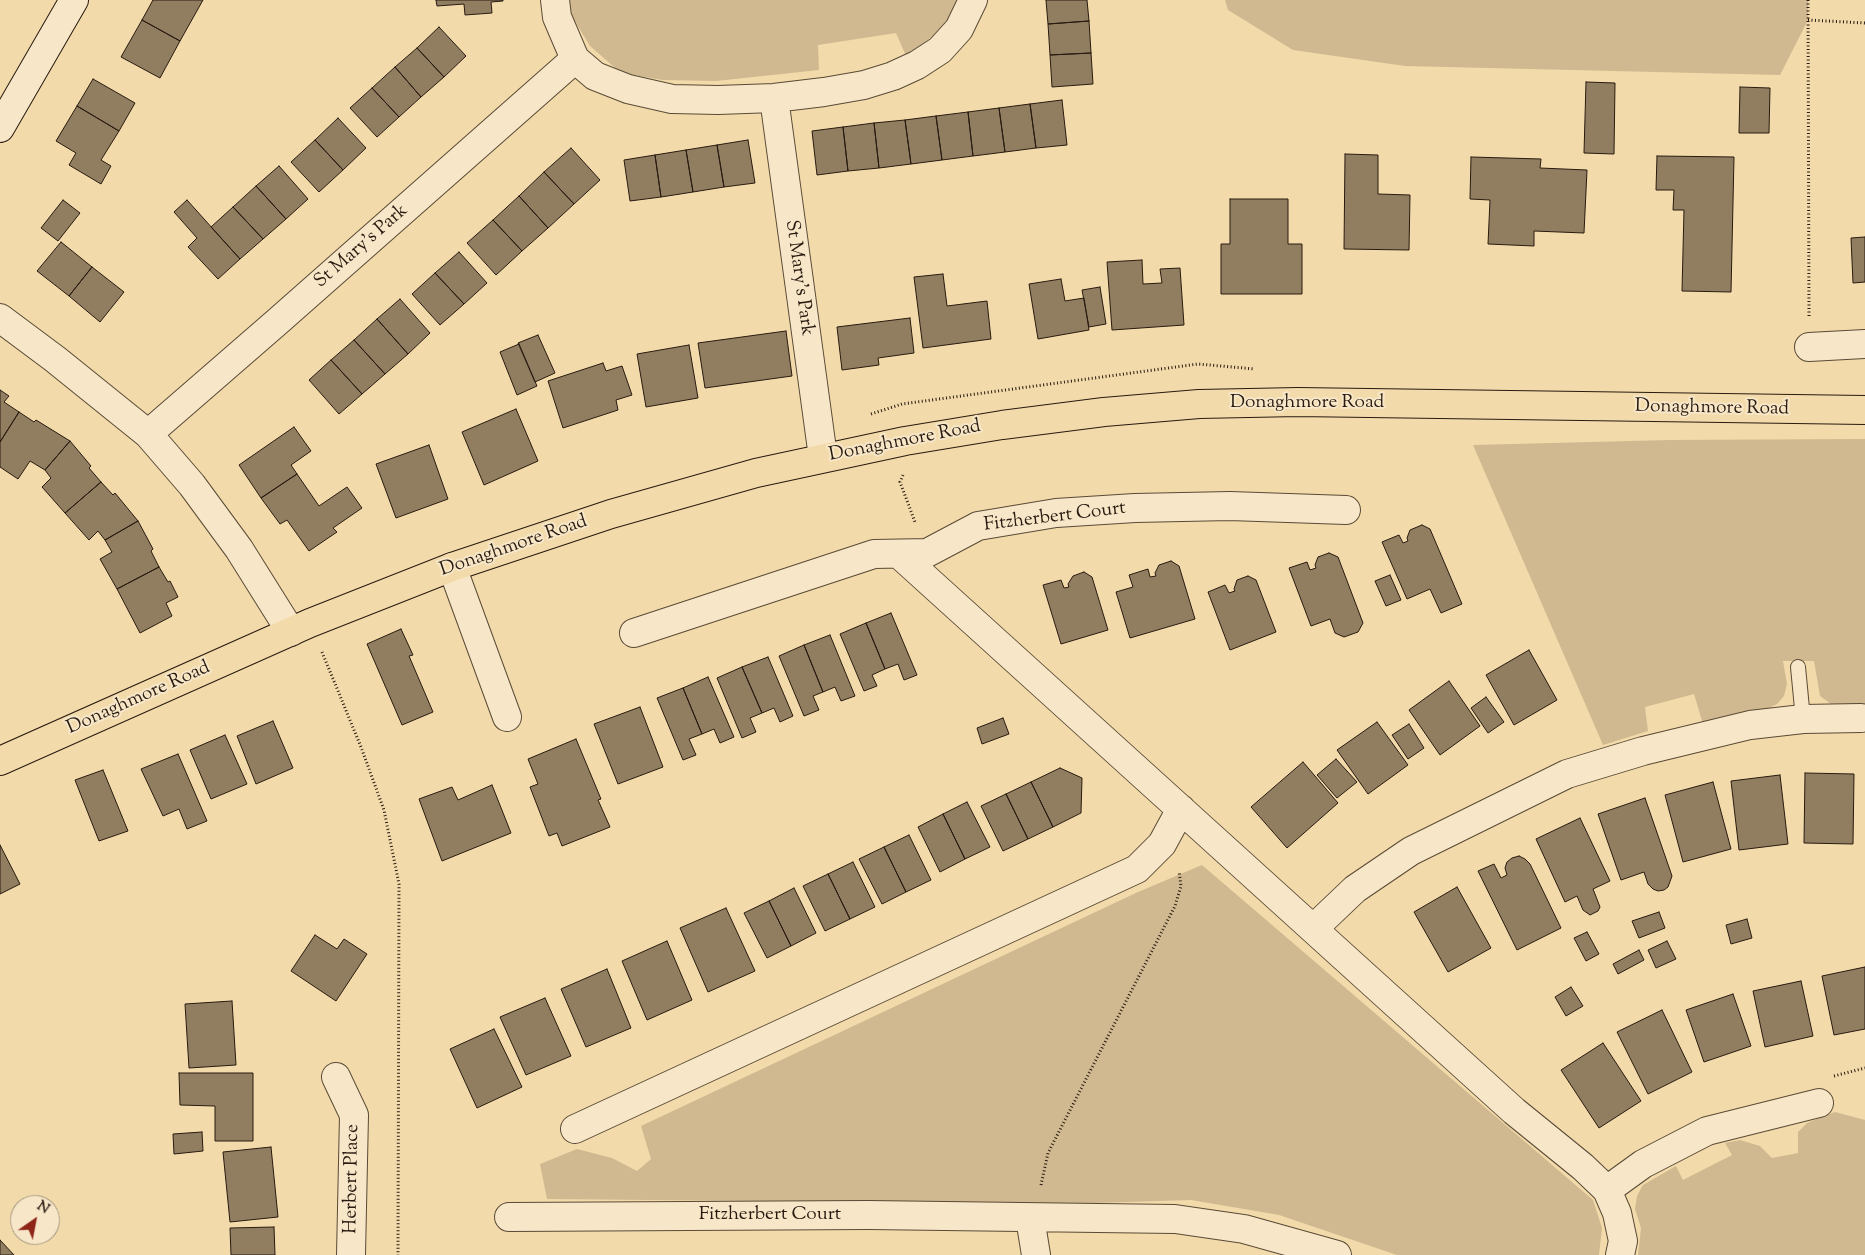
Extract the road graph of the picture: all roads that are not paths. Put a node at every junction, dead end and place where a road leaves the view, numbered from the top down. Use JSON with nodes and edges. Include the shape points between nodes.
{"nodes":[{"id":1,"x":74,"y":0,"type":"edge"},
{"id":2,"x":555,"y":0,"type":"edge"},
{"id":3,"x":973,"y":0,"type":"edge"},
{"id":4,"x":575,"y":59,"type":"junction"},
{"id":5,"x":774,"y":98,"type":"junction"},
{"id":6,"x":0,"y":128,"type":"edge"},
{"id":7,"x":0,"y":318,"type":"edge"},
{"id":8,"x":1865,"y":344,"type":"edge"},
{"id":9,"x":1809,"y":347,"type":"road end"},
{"id":10,"x":1865,"y":410,"type":"edge"},
{"id":11,"x":148,"y":434,"type":"junction"},
{"id":12,"x":823,"y":457,"type":"junction"},
{"id":13,"x":1346,"y":510,"type":"dead end"},
{"id":14,"x":900,"y":555,"type":"junction"},
{"id":15,"x":452,"y":567,"type":"junction"},
{"id":16,"x":300,"y":628,"type":"junction"},
{"id":17,"x":634,"y":634,"type":"dead end"},
{"id":18,"x":1798,"y":667,"type":"dead end"},
{"id":19,"x":507,"y":718,"type":"dead end"},
{"id":20,"x":1861,"y":718,"type":"dead end"},
{"id":21,"x":1803,"y":719,"type":"junction"},
{"id":22,"x":0,"y":761,"type":"edge"},
{"id":23,"x":1181,"y":809,"type":"junction"},
{"id":24,"x":1313,"y":929,"type":"junction"},
{"id":25,"x":336,"y":1077,"type":"dead end"},
{"id":26,"x":1819,"y":1103,"type":"dead end"},
{"id":27,"x":575,"y":1129,"type":"dead end"},
{"id":28,"x":1607,"y":1190,"type":"junction"},
{"id":29,"x":509,"y":1217,"type":"dead end"},
{"id":30,"x":1030,"y":1218,"type":"junction"},
{"id":31,"x":351,"y":1255,"type":"edge"},
{"id":32,"x":1036,"y":1255,"type":"edge"},
{"id":33,"x":1337,"y":1255,"type":"edge"},
{"id":34,"x":1620,"y":1255,"type":"edge"}],
"edges":[{"from":1,"to":6,"type":"street"},
{"from":2,"to":4,"type":"street","via":[[557,17]]},
{"from":3,"to":5,"type":"street","via":[[959,29],[940,50],[917,65],[864,85]]},
{"from":4,"to":5,"type":"street","via":[[595,76],[628,89],[672,99]]},
{"from":4,"to":11,"type":"street","name":"St Mary's Park"},
{"from":5,"to":12,"type":"street","name":"St Mary's Park"},
{"from":7,"to":11,"type":"street"},
{"from":8,"to":9,"type":"street"},
{"from":10,"to":12,"type":"main road","name":"Donaghmore Road","via":[[1298,402],[1209,404],[1002,424]]},
{"from":11,"to":16,"type":"street","via":[[192,485]]},
{"from":12,"to":15,"type":"main road","name":"Donaghmore Road","via":[[611,514]]},
{"from":13,"to":14,"type":"street","name":"Fitzherbert Court","via":[[1230,506],[1056,513],[978,526],[928,553]]},
{"from":14,"to":17,"type":"street","name":"Fitzherbert Court","via":[[874,554]]},
{"from":14,"to":23,"type":"street"},
{"from":15,"to":16,"type":"main road","name":"Donaghmore Road"},
{"from":15,"to":19,"type":"street"},
{"from":16,"to":22,"type":"main road","name":"Donaghmore Road"},
{"from":18,"to":21,"type":"lane"},
{"from":20,"to":21,"type":"street"},
{"from":21,"to":24,"type":"street","via":[[1750,725],[1643,751],[1567,774],[1411,852],[1355,889]]},
{"from":23,"to":24,"type":"street"},
{"from":23,"to":27,"type":"street","via":[[1162,844],[1137,870]]},
{"from":24,"to":28,"type":"street","via":[[1514,1111]]},
{"from":25,"to":31,"type":"street","name":"Herbert Place","via":[[354,1115]]},
{"from":26,"to":28,"type":"street","via":[[1707,1132],[1643,1164]]},
{"from":28,"to":34,"type":"street","via":[[1617,1213],[1622,1241]]},
{"from":29,"to":30,"type":"street","name":"Fitzherbert Court","via":[[868,1215]]},
{"from":30,"to":32,"type":"street"},
{"from":30,"to":33,"type":"street","name":"Fitzherbert Court","via":[[1175,1219],[1244,1229]]}]}
